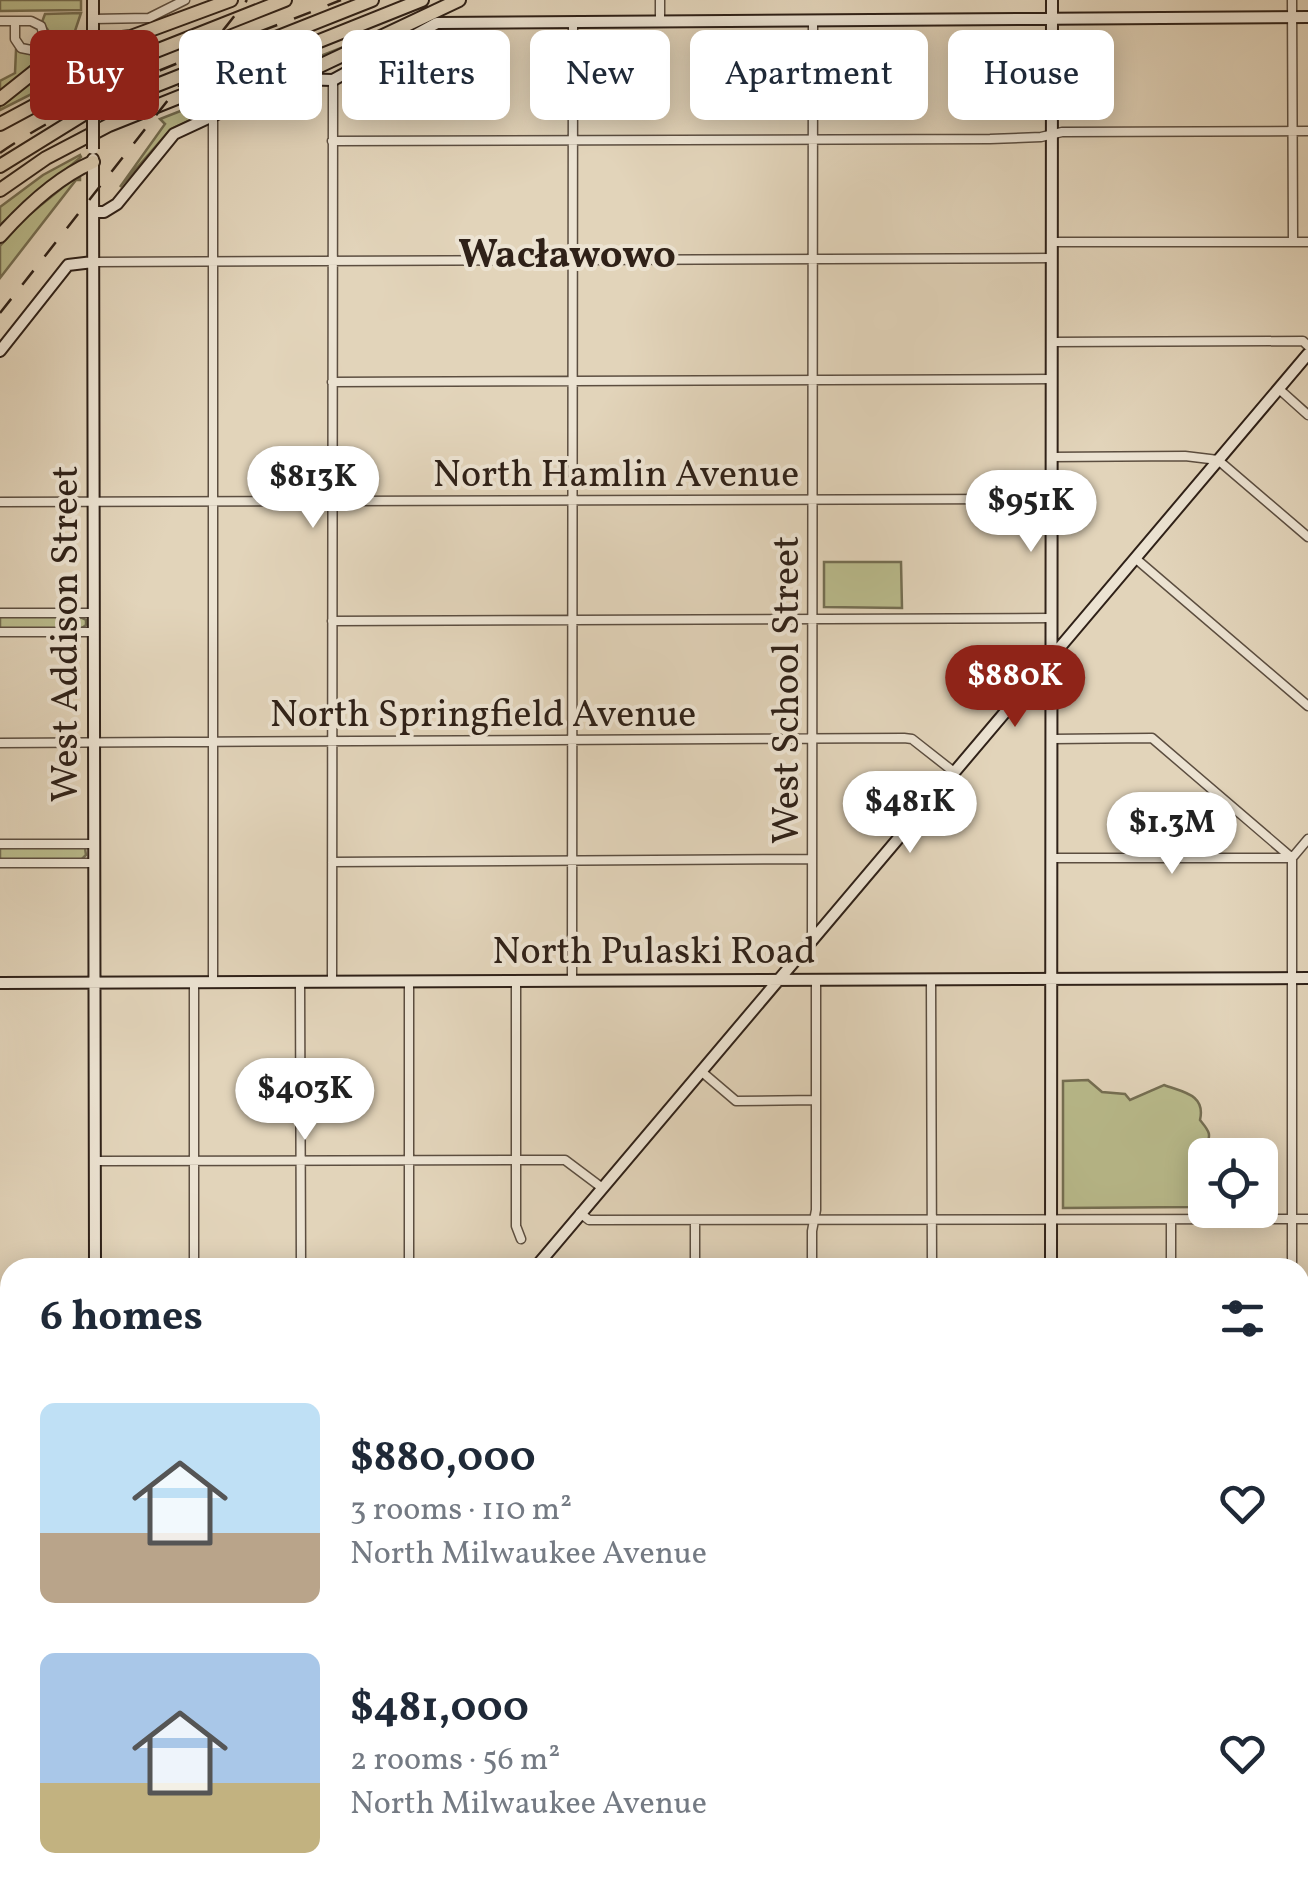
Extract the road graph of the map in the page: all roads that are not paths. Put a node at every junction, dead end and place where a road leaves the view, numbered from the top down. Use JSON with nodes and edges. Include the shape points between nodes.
{"nodes":[{"id":1,"x":93,"y":0,"type":"edge"},
{"id":2,"x":184,"y":0,"type":"edge"},
{"id":3,"x":231,"y":0,"type":"edge"},
{"id":4,"x":285,"y":0,"type":"edge"},
{"id":5,"x":372,"y":0,"type":"edge"},
{"id":6,"x":422,"y":0,"type":"edge"},
{"id":7,"x":459,"y":0,"type":"edge"},
{"id":8,"x":660,"y":0,"type":"edge"},
{"id":9,"x":1052,"y":0,"type":"edge"},
{"id":10,"x":1292,"y":0,"type":"edge"},
{"id":11,"x":1052,"y":17,"type":"junction"},
{"id":12,"x":1292,"y":17,"type":"junction"},
{"id":13,"x":1308,"y":17,"type":"edge"},
{"id":14,"x":93,"y":18,"type":"junction"},
{"id":15,"x":812,"y":20,"type":"junction"},
{"id":16,"x":660,"y":21,"type":"junction"},
{"id":17,"x":0,"y":22,"type":"edge"},
{"id":18,"x":15,"y":22,"type":"junction"},
{"id":19,"x":572,"y":22,"type":"junction"},
{"id":20,"x":93,"y":30,"type":"edge"},
{"id":21,"x":155,"y":30,"type":"edge"},
{"id":22,"x":322,"y":65,"type":"edge"},
{"id":23,"x":30,"y":75,"type":"edge"},
{"id":24,"x":322,"y":80,"type":"edge"},
{"id":25,"x":333,"y":80,"type":"junction"},
{"id":26,"x":0,"y":99,"type":"edge"},
{"id":27,"x":93,"y":120,"type":"edge"},
{"id":28,"x":205,"y":120,"type":"edge"},
{"id":29,"x":214,"y":120,"type":"edge"},
{"id":30,"x":0,"y":124,"type":"edge"},
{"id":31,"x":1292,"y":131,"type":"junction"},
{"id":32,"x":1308,"y":131,"type":"edge"},
{"id":33,"x":1052,"y":135,"type":"junction"},
{"id":34,"x":573,"y":140,"type":"junction"},
{"id":35,"x":812,"y":140,"type":"junction"},
{"id":36,"x":332,"y":142,"type":"junction"},
{"id":37,"x":93,"y":156,"type":"junction"},
{"id":38,"x":0,"y":166,"type":"edge"},
{"id":39,"x":0,"y":190,"type":"edge"},
{"id":40,"x":94,"y":212,"type":"junction"},
{"id":41,"x":0,"y":236,"type":"edge"},
{"id":42,"x":1052,"y":242,"type":"junction"},
{"id":43,"x":1293,"y":242,"type":"junction"},
{"id":44,"x":1308,"y":242,"type":"edge"},
{"id":45,"x":1052,"y":258,"type":"junction"},
{"id":46,"x":812,"y":259,"type":"junction"},
{"id":47,"x":572,"y":260,"type":"junction"},
{"id":48,"x":332,"y":261,"type":"junction"},
{"id":49,"x":93,"y":262,"type":"junction"},
{"id":50,"x":214,"y":262,"type":"junction"},
{"id":51,"x":1052,"y":342,"type":"junction"},
{"id":52,"x":1308,"y":346,"type":"edge"},
{"id":53,"x":0,"y":351,"type":"edge"},
{"id":54,"x":1308,"y":354,"type":"edge"},
{"id":55,"x":1052,"y":378,"type":"junction"},
{"id":56,"x":812,"y":379,"type":"junction"},
{"id":57,"x":573,"y":380,"type":"junction"},
{"id":58,"x":332,"y":382,"type":"junction"},
{"id":59,"x":1278,"y":389,"type":"junction"},
{"id":60,"x":1308,"y":415,"type":"edge"},
{"id":61,"x":1052,"y":457,"type":"junction"},
{"id":62,"x":1218,"y":460,"type":"junction"},
{"id":63,"x":813,"y":500,"type":"junction"},
{"id":64,"x":1051,"y":500,"type":"junction"},
{"id":65,"x":573,"y":501,"type":"junction"},
{"id":66,"x":0,"y":502,"type":"edge"},
{"id":67,"x":94,"y":502,"type":"junction"},
{"id":68,"x":214,"y":502,"type":"junction"},
{"id":69,"x":332,"y":502,"type":"junction"},
{"id":70,"x":1308,"y":537,"type":"edge"},
{"id":71,"x":1135,"y":558,"type":"junction"},
{"id":72,"x":0,"y":613,"type":"edge"},
{"id":73,"x":94,"y":613,"type":"junction"},
{"id":74,"x":1051,"y":618,"type":"junction"},
{"id":75,"x":812,"y":619,"type":"junction"},
{"id":76,"x":573,"y":620,"type":"junction"},
{"id":77,"x":332,"y":621,"type":"junction"},
{"id":78,"x":0,"y":632,"type":"edge"},
{"id":79,"x":94,"y":632,"type":"junction"},
{"id":80,"x":1051,"y":657,"type":"junction"},
{"id":81,"x":1308,"y":706,"type":"edge"},
{"id":82,"x":812,"y":739,"type":"junction"},
{"id":83,"x":1052,"y":739,"type":"junction"},
{"id":84,"x":573,"y":740,"type":"junction"},
{"id":85,"x":332,"y":741,"type":"junction"},
{"id":86,"x":94,"y":742,"type":"junction"},
{"id":87,"x":214,"y":742,"type":"junction"},
{"id":88,"x":0,"y":743,"type":"edge"},
{"id":89,"x":954,"y":772,"type":"junction"},
{"id":90,"x":1308,"y":838,"type":"edge"},
{"id":91,"x":0,"y":844,"type":"edge"},
{"id":92,"x":94,"y":844,"type":"junction"},
{"id":93,"x":1052,"y":858,"type":"junction"},
{"id":94,"x":1292,"y":858,"type":"junction"},
{"id":95,"x":812,"y":859,"type":"junction"},
{"id":96,"x":572,"y":860,"type":"junction"},
{"id":97,"x":332,"y":862,"type":"junction"},
{"id":98,"x":0,"y":863,"type":"edge"},
{"id":99,"x":94,"y":863,"type":"junction"},
{"id":100,"x":812,"y":941,"type":"junction"},
{"id":101,"x":1292,"y":978,"type":"junction"},
{"id":102,"x":1308,"y":978,"type":"edge"},
{"id":103,"x":1052,"y":979,"type":"junction"},
{"id":104,"x":572,"y":980,"type":"junction"},
{"id":105,"x":781,"y":980,"type":"junction"},
{"id":106,"x":816,"y":980,"type":"junction"},
{"id":107,"x":932,"y":980,"type":"junction"},
{"id":108,"x":409,"y":981,"type":"junction"},
{"id":109,"x":516,"y":981,"type":"junction"},
{"id":110,"x":94,"y":982,"type":"junction"},
{"id":111,"x":194,"y":982,"type":"junction"},
{"id":112,"x":213,"y":982,"type":"junction"},
{"id":113,"x":300,"y":982,"type":"junction"},
{"id":114,"x":332,"y":982,"type":"junction"},
{"id":115,"x":0,"y":983,"type":"edge"},
{"id":116,"x":702,"y":1072,"type":"junction"},
{"id":117,"x":816,"y":1100,"type":"junction"},
{"id":118,"x":516,"y":1160,"type":"junction"},
{"id":119,"x":194,"y":1161,"type":"junction"},
{"id":120,"x":408,"y":1161,"type":"junction"},
{"id":121,"x":94,"y":1162,"type":"junction"},
{"id":122,"x":300,"y":1162,"type":"junction"},
{"id":123,"x":601,"y":1187,"type":"junction"},
{"id":124,"x":580,"y":1213,"type":"junction"},
{"id":125,"x":1292,"y":1219,"type":"junction"},
{"id":126,"x":1308,"y":1219,"type":"edge"},
{"id":127,"x":695,"y":1220,"type":"junction"},
{"id":128,"x":814,"y":1220,"type":"junction"},
{"id":129,"x":932,"y":1220,"type":"junction"},
{"id":130,"x":1051,"y":1220,"type":"junction"},
{"id":131,"x":1172,"y":1220,"type":"junction"},
{"id":132,"x":521,"y":1240,"type":"dead end"},
{"id":133,"x":94,"y":1258,"type":"edge"},
{"id":134,"x":194,"y":1258,"type":"edge"},
{"id":135,"x":301,"y":1258,"type":"edge"},
{"id":136,"x":409,"y":1258,"type":"edge"},
{"id":137,"x":543,"y":1258,"type":"edge"},
{"id":138,"x":696,"y":1258,"type":"edge"},
{"id":139,"x":812,"y":1258,"type":"edge"},
{"id":140,"x":932,"y":1258,"type":"edge"},
{"id":141,"x":1051,"y":1258,"type":"edge"},
{"id":142,"x":1171,"y":1258,"type":"edge"},
{"id":143,"x":1292,"y":1258,"type":"edge"}],
"edges":[{"from":1,"to":14,"type":"main road","name":"West Addison Street"},
{"from":2,"to":14,"type":"street","via":[[149,18]]},
{"from":3,"to":21,"type":"highway"},
{"from":4,"to":30,"type":"highway","via":[[71,86]]},
{"from":5,"to":38,"type":"highway","via":[[84,114]]},
{"from":6,"to":39,"type":"highway","via":[[109,125]]},
{"from":7,"to":22,"type":"highway"},
{"from":8,"to":16,"type":"street"},
{"from":9,"to":11,"type":"main road"},
{"from":10,"to":12,"type":"street"},
{"from":11,"to":12,"type":"main road"},
{"from":11,"to":15,"type":"main road"},
{"from":11,"to":33,"type":"main road"},
{"from":12,"to":13,"type":"main road"},
{"from":12,"to":31,"type":"street"},
{"from":14,"to":20,"type":"main road","name":"West Addison Street"},
{"from":15,"to":16,"type":"main road"},
{"from":15,"to":35,"type":"street","name":"West School Street"},
{"from":16,"to":19,"type":"main road"},
{"from":17,"to":18,"type":"street"},
{"from":18,"to":18,"type":"street","via":[[21,48],[40,46],[41,26]]},
{"from":19,"to":25,"type":"main road","via":[[437,23]]},
{"from":19,"to":34,"type":"street"},
{"from":23,"to":26,"type":"highway"},
{"from":24,"to":25,"type":"main road"},
{"from":25,"to":36,"type":"street"},
{"from":27,"to":37,"type":"main road","name":"West Addison Street","bridge":true},
{"from":28,"to":40,"type":"main road","via":[[174,134],[117,204]]},
{"from":29,"to":50,"type":"street"},
{"from":31,"to":32,"type":"street"},
{"from":31,"to":33,"type":"street"},
{"from":31,"to":43,"type":"street"},
{"from":33,"to":35,"type":"street"},
{"from":33,"to":42,"type":"main road"},
{"from":34,"to":35,"type":"street"},
{"from":34,"to":36,"type":"street"},
{"from":34,"to":47,"type":"street"},
{"from":35,"to":46,"type":"street","name":"West School Street"},
{"from":36,"to":48,"type":"street"},
{"from":37,"to":40,"type":"main road","name":"West Addison Street"},
{"from":37,"to":41,"type":"highway"},
{"from":40,"to":49,"type":"main road","name":"West Addison Street"},
{"from":42,"to":43,"type":"street"},
{"from":42,"to":45,"type":"main road"},
{"from":43,"to":44,"type":"street"},
{"from":45,"to":46,"type":"street"},
{"from":45,"to":51,"type":"main road"},
{"from":46,"to":47,"type":"street"},
{"from":46,"to":56,"type":"street","name":"West School Street"},
{"from":47,"to":48,"type":"street"},
{"from":47,"to":57,"type":"street"},
{"from":48,"to":50,"type":"street"},
{"from":48,"to":58,"type":"street"},
{"from":49,"to":50,"type":"street"},
{"from":49,"to":53,"type":"main road","via":[[68,265]]},
{"from":49,"to":67,"type":"main road","name":"West Addison Street"},
{"from":50,"to":68,"type":"street"},
{"from":51,"to":52,"type":"street"},
{"from":51,"to":55,"type":"main road"},
{"from":54,"to":59,"type":"main road"},
{"from":55,"to":56,"type":"street"},
{"from":55,"to":61,"type":"main road"},
{"from":56,"to":57,"type":"street"},
{"from":56,"to":63,"type":"street","name":"West School Street"},
{"from":57,"to":58,"type":"street"},
{"from":57,"to":65,"type":"street"},
{"from":58,"to":69,"type":"street"},
{"from":59,"to":60,"type":"street"},
{"from":59,"to":62,"type":"main road"},
{"from":61,"to":62,"type":"street"},
{"from":61,"to":64,"type":"main road"},
{"from":62,"to":70,"type":"street"},
{"from":62,"to":71,"type":"main road"},
{"from":63,"to":64,"type":"street","name":"North Hamlin Avenue"},
{"from":63,"to":65,"type":"street","name":"North Hamlin Avenue"},
{"from":63,"to":75,"type":"street","name":"West School Street"},
{"from":64,"to":74,"type":"main road"},
{"from":65,"to":69,"type":"street","name":"North Hamlin Avenue"},
{"from":65,"to":76,"type":"street"},
{"from":66,"to":67,"type":"street","name":"North Hamlin Avenue"},
{"from":67,"to":68,"type":"street","name":"North Hamlin Avenue"},
{"from":67,"to":73,"type":"main road","name":"West Addison Street"},
{"from":68,"to":69,"type":"street","name":"North Hamlin Avenue"},
{"from":68,"to":87,"type":"street"},
{"from":69,"to":77,"type":"street"},
{"from":71,"to":80,"type":"main road"},
{"from":71,"to":81,"type":"street"},
{"from":72,"to":73,"type":"street"},
{"from":73,"to":79,"type":"main road","name":"West Addison Street"},
{"from":74,"to":75,"type":"street"},
{"from":74,"to":80,"type":"main road"},
{"from":75,"to":76,"type":"street"},
{"from":75,"to":82,"type":"street","name":"West School Street"},
{"from":76,"to":77,"type":"street"},
{"from":76,"to":84,"type":"street"},
{"from":77,"to":85,"type":"street"},
{"from":78,"to":79,"type":"street"},
{"from":79,"to":86,"type":"main road","name":"West Addison Street"},
{"from":80,"to":83,"type":"main road"},
{"from":80,"to":89,"type":"main road"},
{"from":82,"to":84,"type":"street","name":"North Springfield Avenue"},
{"from":82,"to":89,"type":"street","name":"North Springfield Avenue","via":[[909,738]]},
{"from":82,"to":95,"type":"street","name":"West School Street"},
{"from":83,"to":93,"type":"main road"},
{"from":83,"to":94,"type":"street","via":[[1152,738]]},
{"from":84,"to":85,"type":"street","name":"North Springfield Avenue"},
{"from":84,"to":96,"type":"street"},
{"from":85,"to":87,"type":"street","name":"North Springfield Avenue"},
{"from":85,"to":97,"type":"street"},
{"from":86,"to":87,"type":"street","name":"North Springfield Avenue"},
{"from":86,"to":88,"type":"street","name":"North Springfield Avenue"},
{"from":86,"to":92,"type":"main road","name":"West Addison Street"},
{"from":87,"to":112,"type":"street"},
{"from":89,"to":100,"type":"main road"},
{"from":90,"to":94,"type":"street"},
{"from":91,"to":92,"type":"street"},
{"from":92,"to":99,"type":"main road","name":"West Addison Street"},
{"from":93,"to":94,"type":"street"},
{"from":93,"to":103,"type":"main road"},
{"from":94,"to":101,"type":"street"},
{"from":95,"to":96,"type":"street"},
{"from":95,"to":100,"type":"street","name":"West School Street"},
{"from":96,"to":97,"type":"street"},
{"from":96,"to":104,"type":"street"},
{"from":97,"to":114,"type":"street"},
{"from":98,"to":99,"type":"street"},
{"from":99,"to":110,"type":"main road","name":"West Addison Street"},
{"from":100,"to":105,"type":"main road"},
{"from":101,"to":102,"type":"main road","name":"North Pulaski Road"},
{"from":101,"to":103,"type":"main road","name":"North Pulaski Road"},
{"from":101,"to":125,"type":"street"},
{"from":103,"to":107,"type":"main road","name":"North Pulaski Road"},
{"from":103,"to":130,"type":"main road"},
{"from":104,"to":105,"type":"main road","name":"North Pulaski Road"},
{"from":104,"to":109,"type":"main road","name":"North Pulaski Road"},
{"from":105,"to":106,"type":"main road","name":"North Pulaski Road"},
{"from":105,"to":116,"type":"main road"},
{"from":106,"to":107,"type":"main road","name":"North Pulaski Road"},
{"from":106,"to":117,"type":"street"},
{"from":107,"to":129,"type":"street"},
{"from":108,"to":109,"type":"main road","name":"North Pulaski Road"},
{"from":108,"to":114,"type":"main road","name":"North Pulaski Road"},
{"from":108,"to":120,"type":"street"},
{"from":109,"to":118,"type":"street"},
{"from":110,"to":111,"type":"main road","name":"North Pulaski Road"},
{"from":110,"to":115,"type":"main road","name":"North Pulaski Road"},
{"from":110,"to":121,"type":"main road","name":"West Addison Street"},
{"from":111,"to":112,"type":"main road","name":"North Pulaski Road"},
{"from":111,"to":119,"type":"street"},
{"from":112,"to":113,"type":"main road","name":"North Pulaski Road"},
{"from":113,"to":114,"type":"main road","name":"North Pulaski Road"},
{"from":113,"to":122,"type":"street"},
{"from":116,"to":117,"type":"street","via":[[736,1101]]},
{"from":116,"to":123,"type":"main road"},
{"from":117,"to":128,"type":"street"},
{"from":118,"to":120,"type":"street"},
{"from":118,"to":123,"type":"street","via":[[566,1160]]},
{"from":118,"to":132,"type":"street"},
{"from":119,"to":121,"type":"street"},
{"from":119,"to":122,"type":"street"},
{"from":119,"to":134,"type":"street"},
{"from":120,"to":122,"type":"street"},
{"from":120,"to":136,"type":"street"},
{"from":121,"to":133,"type":"main road","name":"West Addison Street"},
{"from":122,"to":135,"type":"street"},
{"from":123,"to":124,"type":"main road"},
{"from":124,"to":127,"type":"street","via":[[589,1220]]},
{"from":124,"to":137,"type":"main road"},
{"from":125,"to":126,"type":"street"},
{"from":125,"to":131,"type":"street"},
{"from":125,"to":143,"type":"street"},
{"from":127,"to":128,"type":"street"},
{"from":127,"to":138,"type":"street"},
{"from":128,"to":129,"type":"street"},
{"from":128,"to":139,"type":"street"},
{"from":129,"to":130,"type":"street"},
{"from":129,"to":140,"type":"street"},
{"from":130,"to":131,"type":"street"},
{"from":130,"to":141,"type":"main road"},
{"from":131,"to":142,"type":"street"}]}
